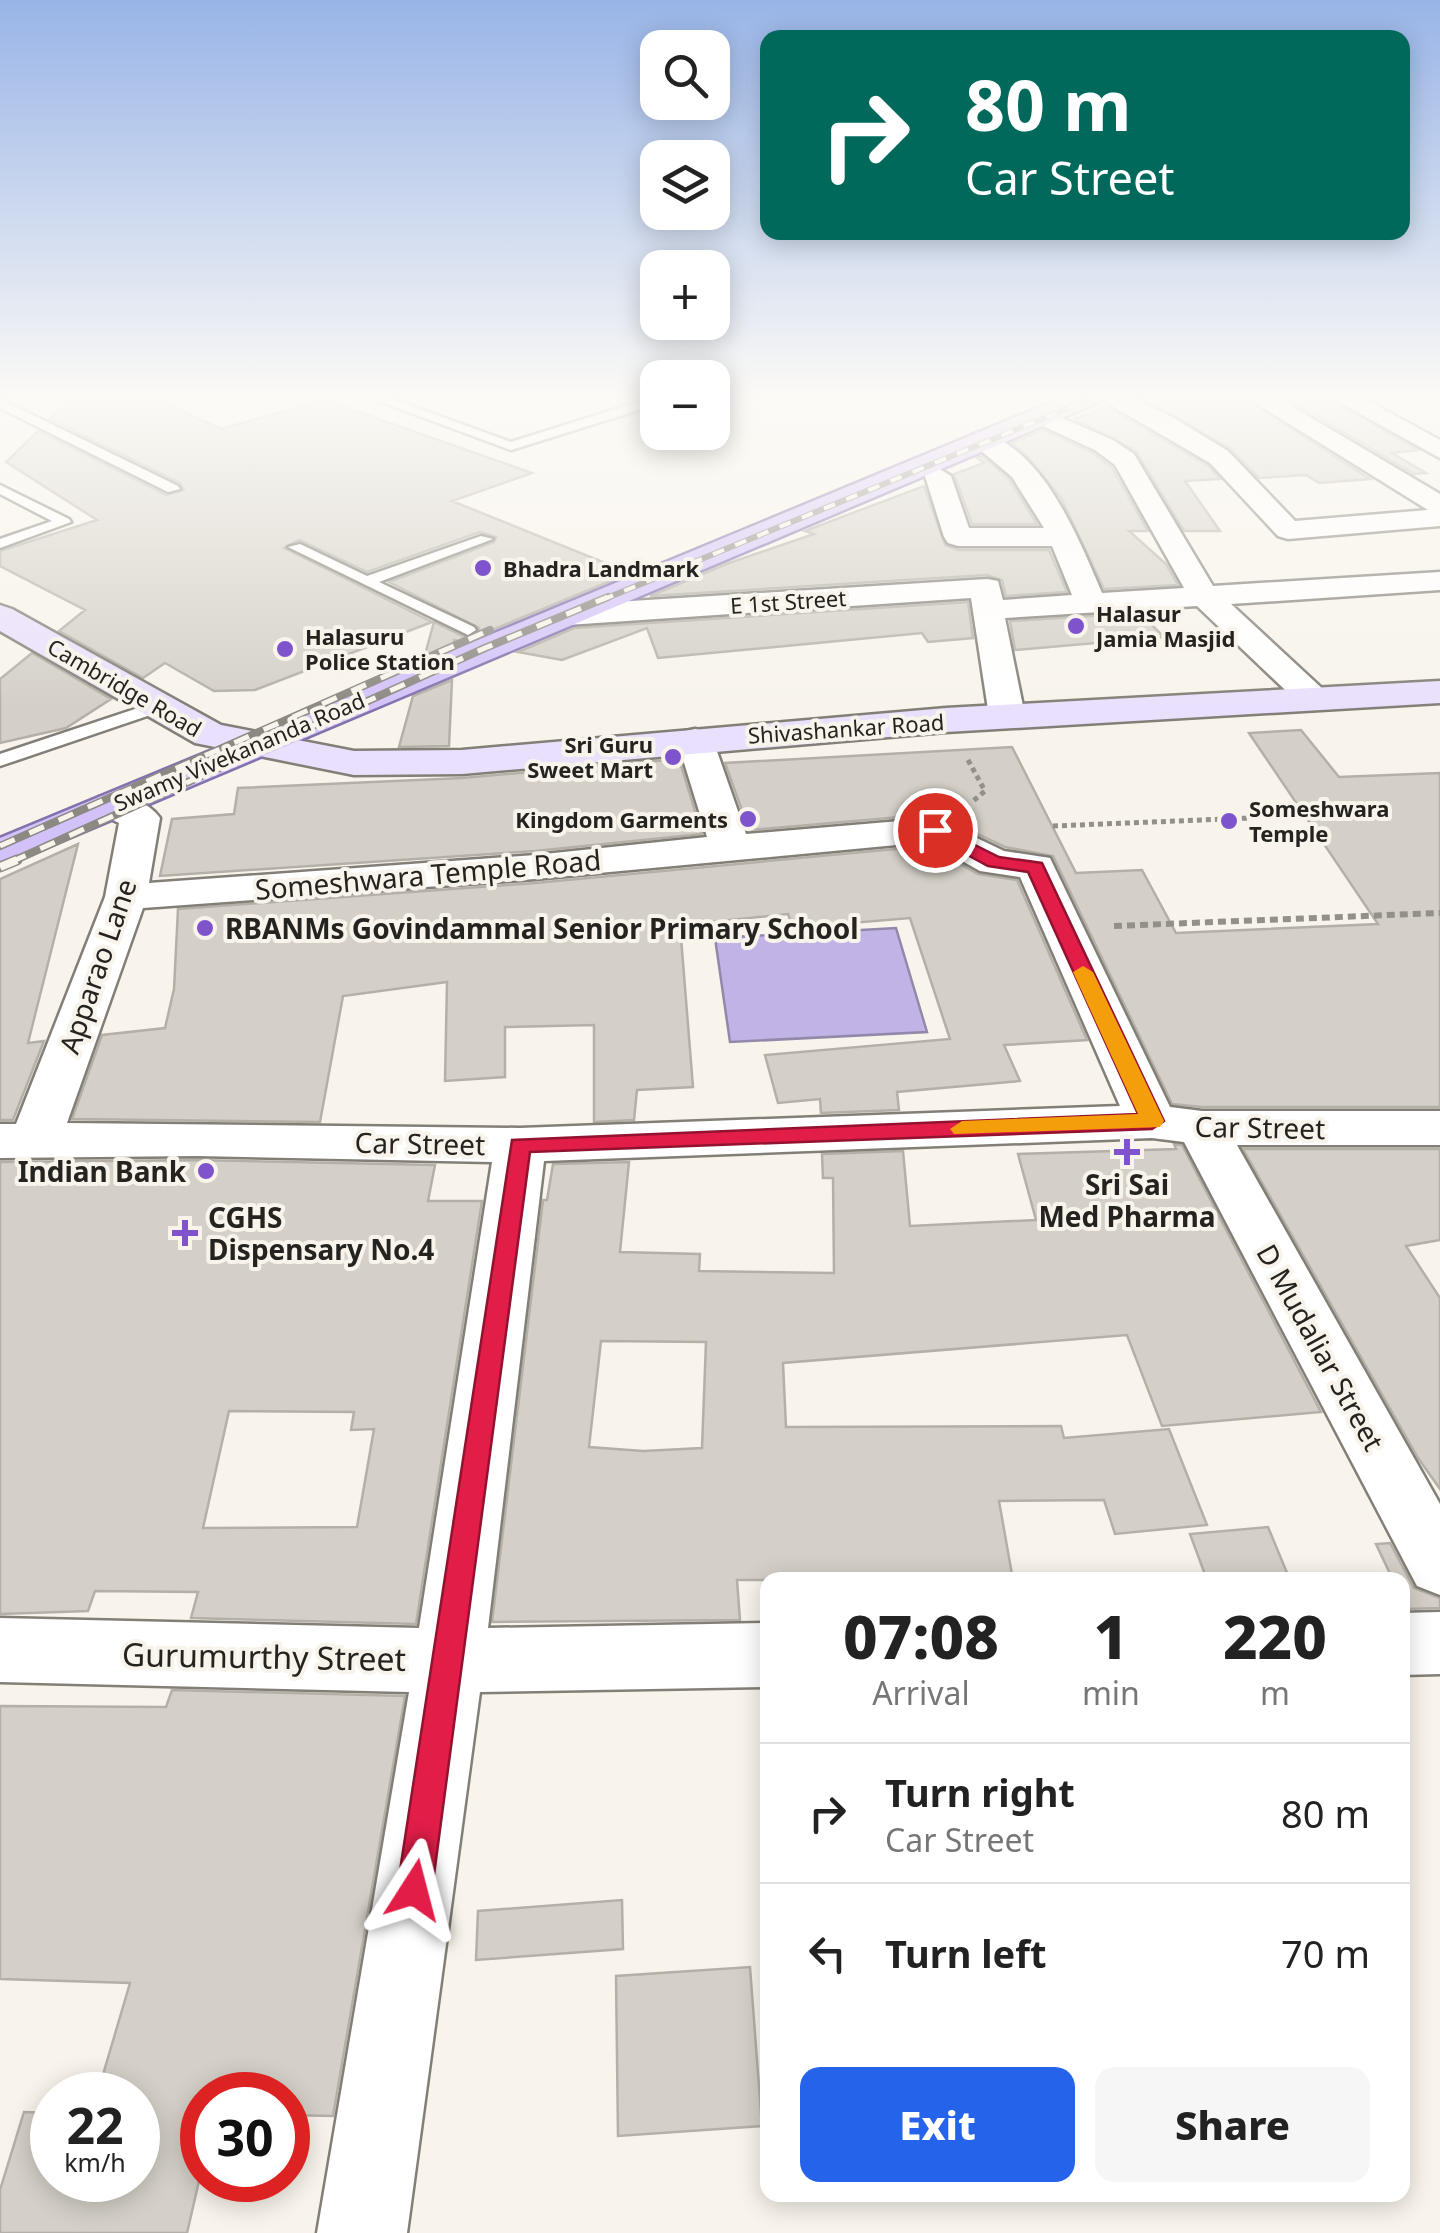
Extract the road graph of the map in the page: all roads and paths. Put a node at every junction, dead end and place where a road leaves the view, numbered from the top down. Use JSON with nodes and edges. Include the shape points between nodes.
{"nodes":[{"id":1,"x":24,"y":501,"type":"edge"},
{"id":2,"x":801,"y":501,"type":"edge"},
{"id":3,"x":841,"y":501,"type":"edge"},
{"id":4,"x":946,"y":501,"type":"edge"},
{"id":5,"x":1040,"y":501,"type":"edge"},
{"id":6,"x":1149,"y":501,"type":"edge"},
{"id":7,"x":1261,"y":501,"type":"edge"},
{"id":8,"x":1440,"y":518,"type":"edge"},
{"id":9,"x":990,"y":537,"type":"junction"},
{"id":10,"x":1061,"y":537,"type":"junction"},
{"id":11,"x":486,"y":539,"type":"dead end"},
{"id":12,"x":0,"y":544,"type":"edge"},
{"id":13,"x":295,"y":547,"type":"dead end"},
{"id":14,"x":366,"y":581,"type":"junction"},
{"id":15,"x":1440,"y":581,"type":"edge"},
{"id":16,"x":1197,"y":585,"type":"junction"},
{"id":17,"x":1086,"y":591,"type":"junction"},
{"id":18,"x":987,"y":599,"type":"junction"},
{"id":19,"x":567,"y":615,"type":"junction"},
{"id":20,"x":0,"y":616,"type":"edge"},
{"id":21,"x":468,"y":630,"type":"junction"},
{"id":22,"x":1440,"y":692,"type":"edge"},
{"id":23,"x":1314,"y":699,"type":"junction"},
{"id":24,"x":159,"y":706,"type":"junction"},
{"id":25,"x":1006,"y":716,"type":"junction"},
{"id":26,"x":946,"y":720,"type":"junction"},
{"id":27,"x":209,"y":736,"type":"junction"},
{"id":28,"x":695,"y":740,"type":"junction"},
{"id":29,"x":254,"y":744,"type":"junction"},
{"id":30,"x":0,"y":760,"type":"edge"},
{"id":31,"x":113,"y":805,"type":"junction"},
{"id":32,"x":1251,"y":818,"type":"dead end"},
{"id":33,"x":0,"y":819,"type":"edge"},
{"id":34,"x":1034,"y":826,"type":"dead end"},
{"id":35,"x":935,"y":830,"type":"junction"},
{"id":36,"x":730,"y":847,"type":"junction"},
{"id":37,"x":0,"y":854,"type":"edge"},
{"id":38,"x":126,"y":897,"type":"junction"},
{"id":39,"x":1440,"y":913,"type":"edge"},
{"id":40,"x":1062,"y":928,"type":"junction"},
{"id":41,"x":1177,"y":1125,"type":"junction"},
{"id":42,"x":1440,"y":1128,"type":"edge"},
{"id":43,"x":17,"y":1141,"type":"edge"},
{"id":44,"x":520,"y":1145,"type":"junction"},
{"id":45,"x":1440,"y":1566,"type":"edge"},
{"id":46,"x":1440,"y":1643,"type":"edge"},
{"id":47,"x":1410,"y":1644,"type":"edge"},
{"id":48,"x":0,"y":1650,"type":"edge"},
{"id":49,"x":760,"y":1655,"type":"edge"},
{"id":50,"x":449,"y":1660,"type":"junction"},
{"id":51,"x":362,"y":2233,"type":"edge"}],
"edges":[{"from":1,"to":12,"type":"lane","via":[[64,522]]},
{"from":2,"to":21,"type":"main road","name":"Swamy Vivekananda Road"},
{"from":3,"to":19,"type":"main road","name":"Swamy Vivekananda Road"},
{"from":4,"to":9,"type":"street","via":[[958,537]]},
{"from":5,"to":10,"type":"street"},
{"from":6,"to":16,"type":"street"},
{"from":7,"to":8,"type":"street","via":[[1288,530]]},
{"from":9,"to":10,"type":"street"},
{"from":9,"to":18,"type":"street"},
{"from":10,"to":17,"type":"street"},
{"from":11,"to":14,"type":"lane"},
{"from":13,"to":14,"type":"lane"},
{"from":14,"to":21,"type":"lane"},
{"from":15,"to":16,"type":"street","name":"E 1st Street"},
{"from":16,"to":17,"type":"street","name":"E 1st Street"},
{"from":16,"to":23,"type":"street"},
{"from":17,"to":18,"type":"street","name":"E 1st Street"},
{"from":18,"to":19,"type":"street","name":"E 1st Street"},
{"from":18,"to":25,"type":"street"},
{"from":19,"to":29,"type":"main road","name":"Swamy Vivekananda Road"},
{"from":20,"to":24,"type":"street","name":"Cambridge Road"},
{"from":21,"to":27,"type":"main road","name":"Swamy Vivekananda Road"},
{"from":22,"to":23,"type":"street","name":"Shivashankar Road"},
{"from":23,"to":25,"type":"street","name":"Shivashankar Road"},
{"from":24,"to":27,"type":"street","name":"Cambridge Road"},
{"from":24,"to":30,"type":"lane"},
{"from":25,"to":26,"type":"street","name":"Shivashankar Road"},
{"from":26,"to":28,"type":"street","name":"Shivashankar Road"},
{"from":26,"to":35,"type":"path","via":[[985,792]]},
{"from":27,"to":29,"type":"street","name":"Cambridge Road"},
{"from":27,"to":33,"type":"main road","name":"Swamy Vivekananda Road"},
{"from":28,"to":29,"type":"street","name":"Shivashankar Road","via":[[444,762],[354,763]]},
{"from":28,"to":36,"type":"street"},
{"from":29,"to":31,"type":"main road","name":"Swamy Vivekananda Road"},
{"from":31,"to":37,"type":"main road","name":"Swamy Vivekananda Road"},
{"from":31,"to":38,"type":"street","name":"Apparao Lane","via":[[140,818]]},
{"from":32,"to":34,"type":"path"},
{"from":35,"to":36,"type":"street","name":"Someshwara Temple Road"},
{"from":35,"to":40,"type":"street","via":[[994,862],[1036,867]]},
{"from":36,"to":38,"type":"street","name":"Someshwara Temple Road"},
{"from":38,"to":43,"type":"street","name":"Apparao Lane"},
{"from":39,"to":40,"type":"path"},
{"from":40,"to":41,"type":"street"},
{"from":41,"to":42,"type":"street","name":"Car Street"},
{"from":41,"to":44,"type":"street","name":"Car Street"},
{"from":41,"to":45,"type":"street","name":"D Mudaliar Street"},
{"from":43,"to":44,"type":"street","name":"Car Street"},
{"from":44,"to":50,"type":"street"},
{"from":46,"to":47,"type":"street"},
{"from":48,"to":50,"type":"street","name":"Gurumurthy Street"},
{"from":49,"to":50,"type":"street","name":"Gurumurthy Street"},
{"from":50,"to":51,"type":"street"}]}
